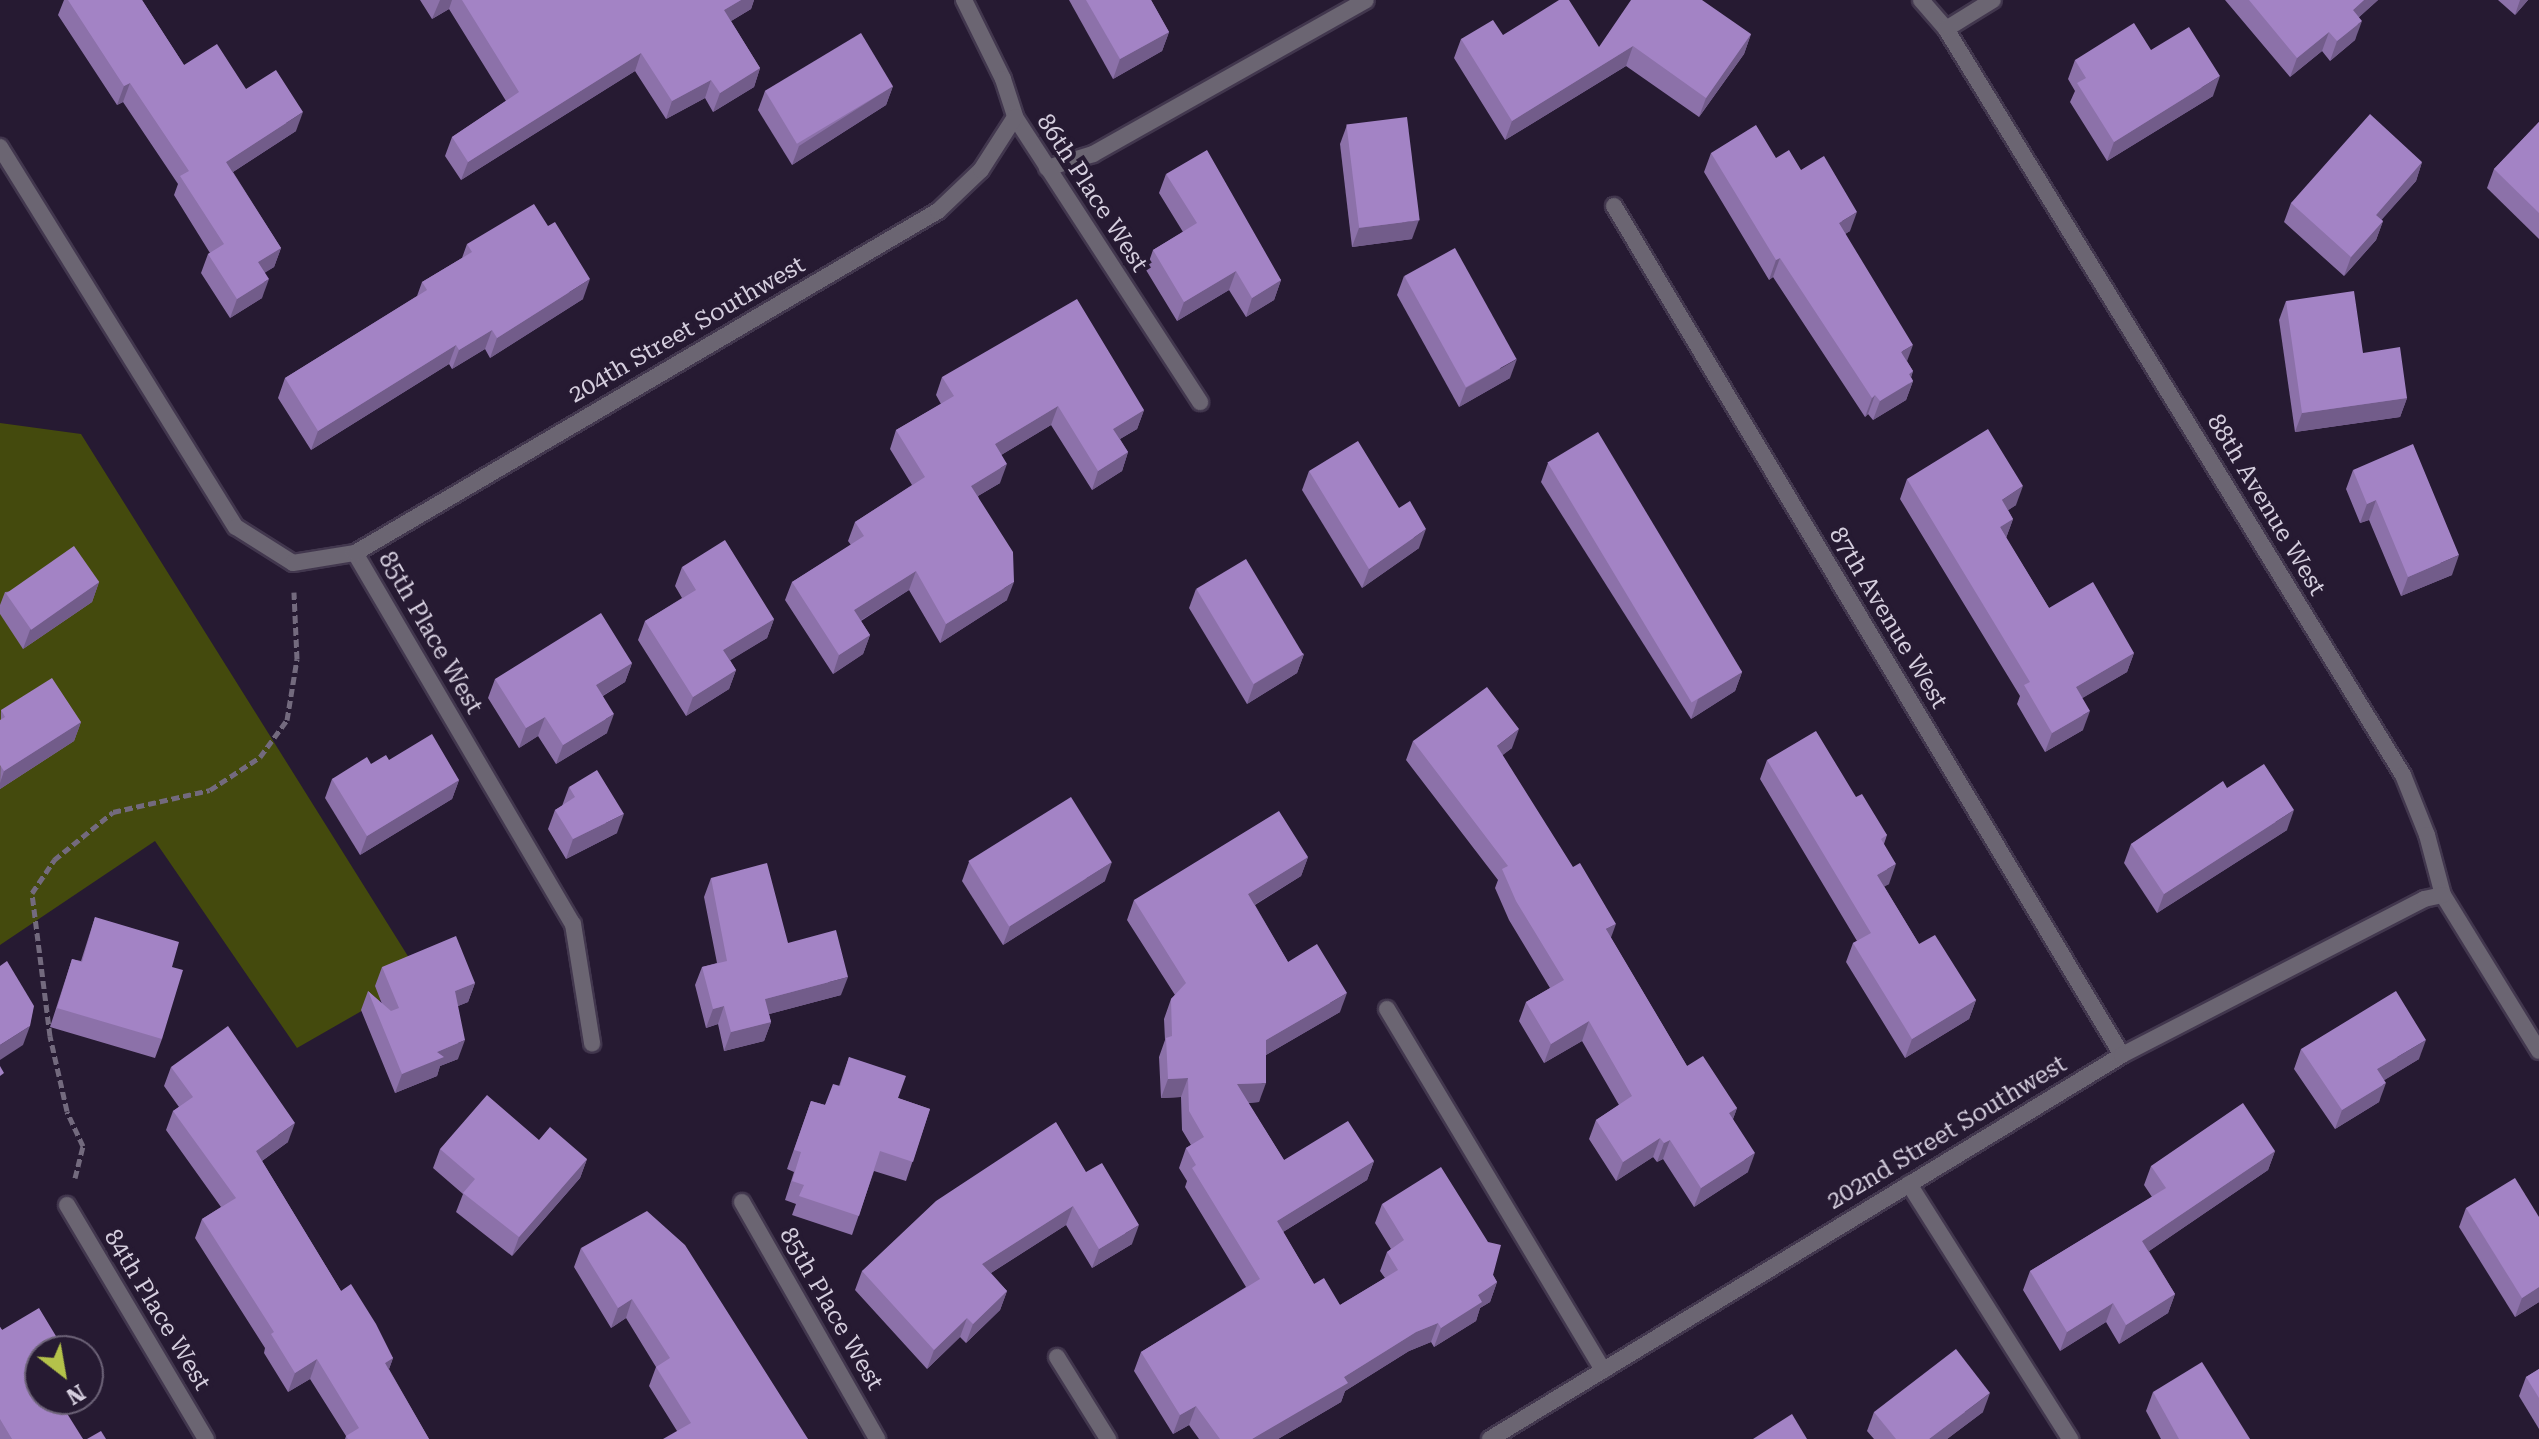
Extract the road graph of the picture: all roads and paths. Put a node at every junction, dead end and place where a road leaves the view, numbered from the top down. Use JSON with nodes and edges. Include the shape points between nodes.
{"nodes":[{"id":1,"x":1366,"y":0,"type":"edge"},
{"id":2,"x":1921,"y":0,"type":"edge"},
{"id":3,"x":1993,"y":0,"type":"edge"},
{"id":4,"x":968,"y":2,"type":"edge"},
{"id":5,"x":1946,"y":29,"type":"junction"},
{"id":6,"x":1015,"y":117,"type":"junction"},
{"id":7,"x":0,"y":147,"type":"edge"},
{"id":8,"x":1047,"y":168,"type":"junction"},
{"id":9,"x":1614,"y":206,"type":"dead end"},
{"id":10,"x":1200,"y":402,"type":"dead end"},
{"id":11,"x":355,"y":553,"type":"junction"},
{"id":12,"x":293,"y":563,"type":"junction"},
{"id":13,"x":2443,"y":895,"type":"junction"},
{"id":14,"x":1387,"y":1009,"type":"dead end"},
{"id":15,"x":592,"y":1043,"type":"dead end"},
{"id":16,"x":2539,"y":1051,"type":"edge"},
{"id":17,"x":2122,"y":1055,"type":"junction"},
{"id":18,"x":1909,"y":1184,"type":"junction"},
{"id":19,"x":742,"y":1202,"type":"dead end"},
{"id":20,"x":67,"y":1205,"type":"joint"},
{"id":21,"x":1057,"y":1357,"type":"dead end"},
{"id":22,"x":1603,"y":1370,"type":"junction"},
{"id":23,"x":206,"y":1439,"type":"edge"},
{"id":24,"x":877,"y":1439,"type":"edge"},
{"id":25,"x":1108,"y":1439,"type":"edge"},
{"id":26,"x":1490,"y":1439,"type":"edge"},
{"id":27,"x":2070,"y":1439,"type":"edge"}],
"edges":[{"from":1,"to":8,"type":"street","via":[[1093,154]]},
{"from":2,"to":5,"type":"street","name":"88th Avenue West"},
{"from":3,"to":5,"type":"street"},
{"from":4,"to":6,"type":"street","name":"86th Place West"},
{"from":5,"to":13,"type":"street","name":"88th Avenue West","via":[[2403,775]]},
{"from":6,"to":8,"type":"street","name":"86th Place West"},
{"from":6,"to":11,"type":"street","name":"204th Street Southwest","via":[[981,170],[938,211]]},
{"from":7,"to":12,"type":"street","via":[[236,527]]},
{"from":8,"to":10,"type":"street","name":"86th Place West"},
{"from":9,"to":17,"type":"street","name":"87th Avenue West"},
{"from":11,"to":12,"type":"street","name":"85th Place West"},
{"from":11,"to":15,"type":"street","name":"85th Place West","via":[[573,924]]},
{"from":12,"to":20,"type":"path","via":[[297,659],[287,720],[260,757],[210,790],[113,812],[54,860],[32,893],[50,1036],[67,1111],[83,1146]]},
{"from":13,"to":16,"type":"street","name":"88th Avenue West"},
{"from":13,"to":17,"type":"street","name":"202nd Street Southwest","via":[[2424,899]]},
{"from":14,"to":22,"type":"street"},
{"from":17,"to":18,"type":"street","name":"202nd Street Southwest"},
{"from":18,"to":22,"type":"street","name":"202nd Street Southwest"},
{"from":18,"to":27,"type":"street"},
{"from":19,"to":24,"type":"street","name":"85th Place West"},
{"from":20,"to":23,"type":"street","name":"84th Place West"},
{"from":21,"to":25,"type":"street"},
{"from":22,"to":26,"type":"street","name":"202nd Street Southwest"}]}
